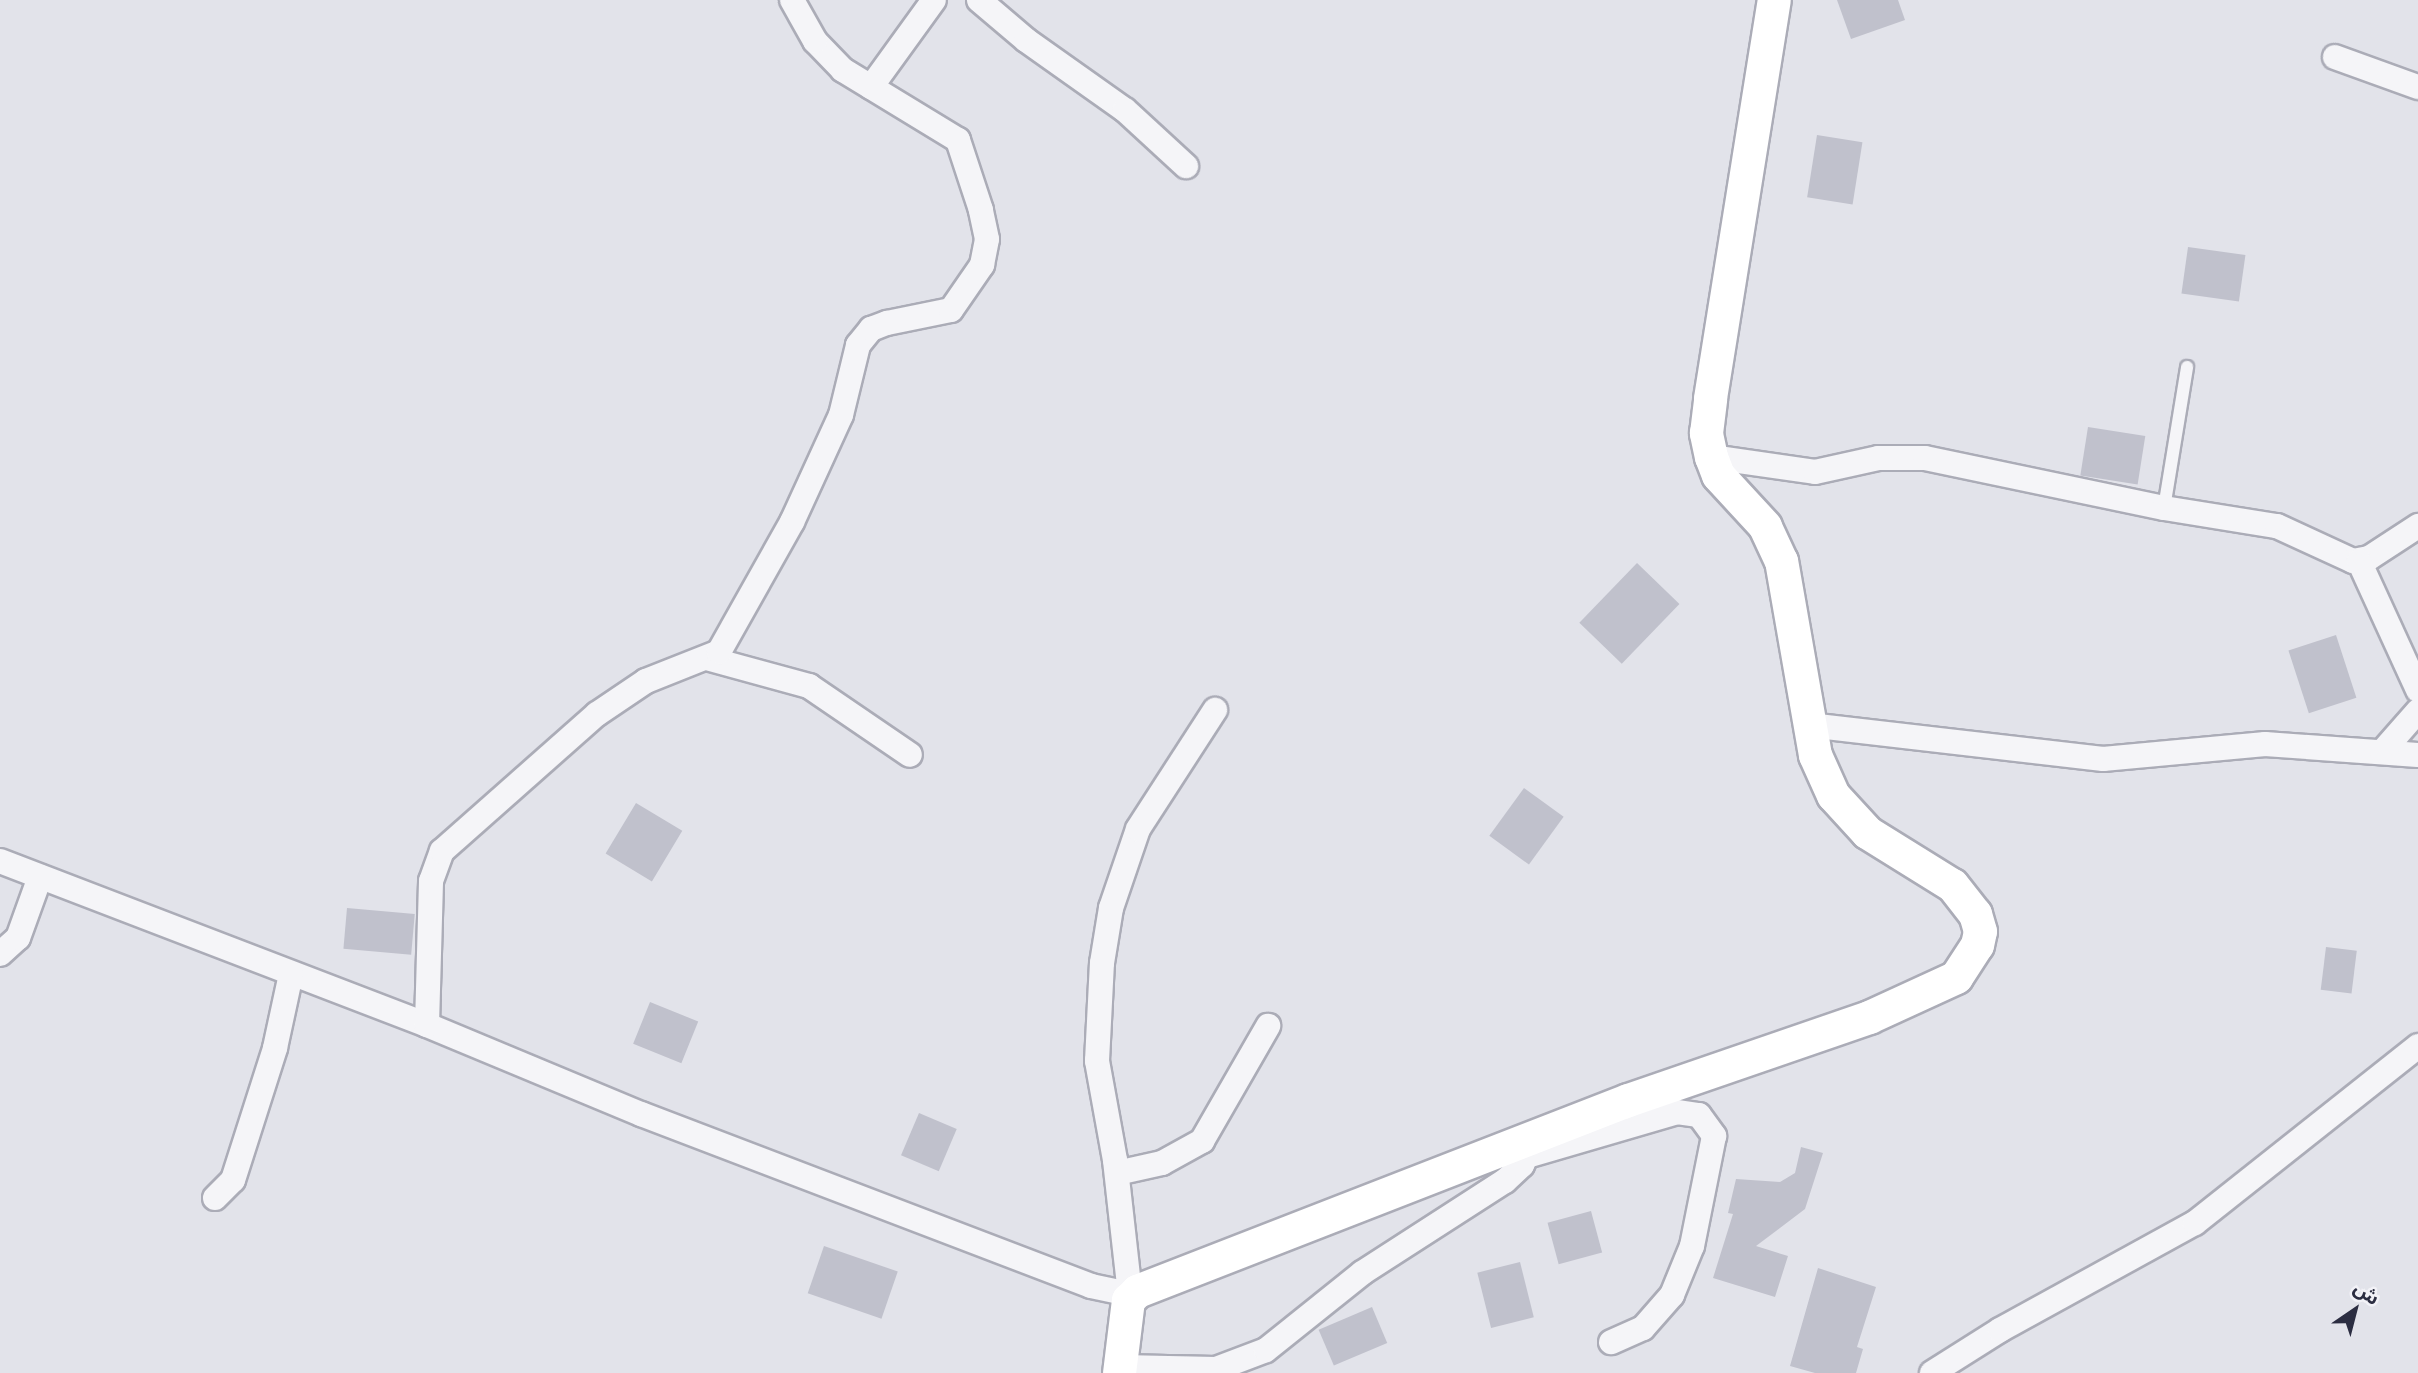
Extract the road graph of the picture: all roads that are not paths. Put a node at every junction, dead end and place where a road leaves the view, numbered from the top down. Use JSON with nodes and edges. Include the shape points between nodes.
{"nodes":[{"id":1,"x":792,"y":0,"type":"edge"},
{"id":2,"x":934,"y":0,"type":"edge"},
{"id":3,"x":979,"y":0,"type":"edge"},
{"id":4,"x":1774,"y":0,"type":"edge"},
{"id":5,"x":2335,"y":57,"type":"dead end"},
{"id":6,"x":871,"y":87,"type":"junction"},
{"id":7,"x":2418,"y":87,"type":"edge"},
{"id":8,"x":1186,"y":166,"type":"dead end"},
{"id":9,"x":2186,"y":366,"type":"dead end"},
{"id":10,"x":1711,"y":457,"type":"junction"},
{"id":11,"x":2164,"y":508,"type":"junction"},
{"id":12,"x":2418,"y":526,"type":"edge"},
{"id":13,"x":2359,"y":562,"type":"junction"},
{"id":14,"x":710,"y":659,"type":"junction"},
{"id":15,"x":2418,"y":690,"type":"edge"},
{"id":16,"x":1215,"y":710,"type":"dead end"},
{"id":17,"x":2418,"y":711,"type":"edge"},
{"id":18,"x":1809,"y":725,"type":"junction"},
{"id":19,"x":2382,"y":752,"type":"junction"},
{"id":20,"x":910,"y":755,"type":"dead end"},
{"id":21,"x":2418,"y":755,"type":"edge"},
{"id":22,"x":0,"y":861,"type":"edge"},
{"id":23,"x":40,"y":877,"type":"junction"},
{"id":24,"x":0,"y":954,"type":"edge"},
{"id":25,"x":291,"y":974,"type":"junction"},
{"id":26,"x":427,"y":1025,"type":"junction"},
{"id":27,"x":1268,"y":1026,"type":"dead end"},
{"id":28,"x":2418,"y":1046,"type":"edge"},
{"id":29,"x":1531,"y":1147,"type":"junction"},
{"id":30,"x":1116,"y":1173,"type":"junction"},
{"id":31,"x":215,"y":1198,"type":"dead end"},
{"id":32,"x":1130,"y":1294,"type":"junction"},
{"id":33,"x":1611,"y":1342,"type":"dead end"},
{"id":34,"x":1245,"y":1368,"type":"edge"},
{"id":35,"x":1120,"y":1370,"type":"edge"},
{"id":36,"x":1932,"y":1373,"type":"edge"}],
"edges":[{"from":1,"to":6,"type":"street","via":[[815,41],[843,70]]},
{"from":2,"to":6,"type":"street"},
{"from":3,"to":8,"type":"street","via":[[1026,40],[1125,110]]},
{"from":4,"to":10,"type":"main road","via":[[1710,398],[1706,433]]},
{"from":5,"to":7,"type":"street"},
{"from":6,"to":14,"type":"street","via":[[958,140],[982,210],[987,239],[982,265],[951,310],[871,329],[858,345],[841,415],[792,522],[726,642]]},
{"from":9,"to":11,"type":"lane"},
{"from":10,"to":11,"type":"street","via":[[1815,472],[1878,458],[1924,458]]},
{"from":10,"to":18,"type":"main road","via":[[1718,475],[1765,526],[1781,561]]},
{"from":11,"to":13,"type":"street","via":[[2277,526]]},
{"from":12,"to":13,"type":"street"},
{"from":13,"to":15,"type":"street"},
{"from":14,"to":20,"type":"street","via":[[808,686]]},
{"from":14,"to":26,"type":"street","via":[[646,681],[597,714],[442,851],[431,881]]},
{"from":16,"to":30,"type":"street","via":[[1138,829],[1111,908],[1102,963],[1097,1061]]},
{"from":17,"to":19,"type":"street"},
{"from":18,"to":19,"type":"street","via":[[2103,759],[2265,744]]},
{"from":18,"to":29,"type":"main road","via":[[1815,755],[1833,795],[1850,817],[1952,885],[1967,902],[1980,931],[1970,961],[1956,977],[1869,1017],[1628,1100]]},
{"from":19,"to":21,"type":"street"},
{"from":22,"to":23,"type":"street"},
{"from":23,"to":24,"type":"street","via":[[18,938]]},
{"from":23,"to":25,"type":"street"},
{"from":25,"to":26,"type":"street"},
{"from":25,"to":31,"type":"street","via":[[275,1048],[233,1180]]},
{"from":26,"to":32,"type":"street","via":[[641,1114],[1091,1286]]},
{"from":27,"to":30,"type":"street","via":[[1202,1141],[1162,1163]]},
{"from":28,"to":36,"type":"street","via":[[2320,1119],[2283,1155],[2195,1223],[2000,1330]]},
{"from":29,"to":32,"type":"main road"},
{"from":29,"to":33,"type":"street","via":[[1677,1112],[1699,1115],[1714,1136],[1692,1246],[1677,1285],[1659,1314],[1643,1328]]},
{"from":29,"to":34,"type":"street","via":[[1505,1181],[1362,1273]]},
{"from":30,"to":32,"type":"street"},
{"from":32,"to":35,"type":"main road"},
{"from":34,"to":35,"type":"street"}]}
